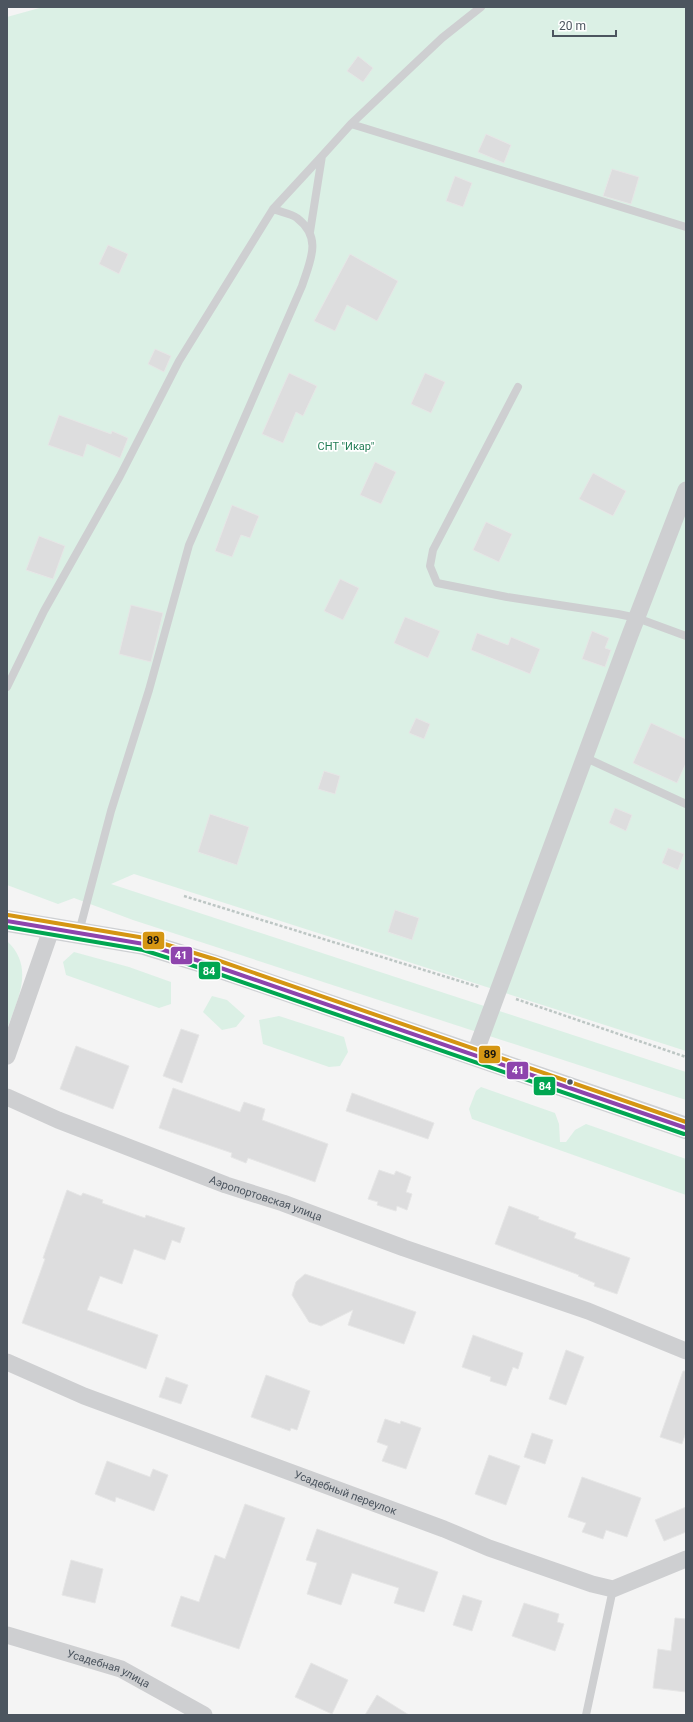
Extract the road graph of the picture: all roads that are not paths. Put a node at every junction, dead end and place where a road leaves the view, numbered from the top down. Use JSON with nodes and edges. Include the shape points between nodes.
{"nodes":[{"id":1,"x":481,"y":7,"type":"edge"},
{"id":2,"x":351,"y":124,"type":"junction"},
{"id":3,"x":322,"y":156,"type":"junction"},
{"id":4,"x":273,"y":209,"type":"junction"},
{"id":5,"x":686,"y":227,"type":"edge"},
{"id":6,"x":310,"y":232,"type":"junction"},
{"id":7,"x":518,"y":387,"type":"dead end"},
{"id":8,"x":686,"y":490,"type":"edge"},
{"id":9,"x":637,"y":618,"type":"junction"},
{"id":10,"x":686,"y":636,"type":"edge"},
{"id":11,"x":7,"y":687,"type":"edge"},
{"id":12,"x":586,"y":758,"type":"junction"},
{"id":13,"x":686,"y":804,"type":"edge"},
{"id":14,"x":7,"y":921,"type":"edge"},
{"id":15,"x":52,"y":927,"type":"junction"},
{"id":16,"x":79,"y":933,"type":"junction"},
{"id":17,"x":7,"y":1056,"type":"edge"},
{"id":18,"x":474,"y":1056,"type":"junction"},
{"id":19,"x":7,"y":1096,"type":"edge"},
{"id":20,"x":686,"y":1128,"type":"edge"},
{"id":21,"x":686,"y":1351,"type":"edge"},
{"id":22,"x":7,"y":1362,"type":"edge"},
{"id":23,"x":686,"y":1559,"type":"edge"},
{"id":24,"x":614,"y":1589,"type":"junction"},
{"id":25,"x":7,"y":1636,"type":"edge"},
{"id":26,"x":204,"y":1715,"type":"edge"},
{"id":27,"x":586,"y":1715,"type":"edge"}],
"edges":[{"from":1,"to":2,"type":"lane","via":[[442,38]]},
{"from":2,"to":3,"type":"lane"},
{"from":2,"to":5,"type":"lane"},
{"from":3,"to":4,"type":"lane"},
{"from":3,"to":6,"type":"lane"},
{"from":4,"to":6,"type":"lane","via":[[296,217]]},
{"from":4,"to":11,"type":"lane","via":[[179,361],[120,476],[44,611]]},
{"from":6,"to":16,"type":"lane","via":[[313,246],[302,286],[189,545],[149,690],[111,811]]},
{"from":7,"to":9,"type":"lane","via":[[433,550],[430,566],[437,583]]},
{"from":8,"to":9,"type":"street"},
{"from":9,"to":10,"type":"lane"},
{"from":9,"to":12,"type":"street"},
{"from":12,"to":13,"type":"lane"},
{"from":12,"to":18,"type":"street"},
{"from":14,"to":15,"type":"street"},
{"from":15,"to":16,"type":"street"},
{"from":15,"to":17,"type":"street"},
{"from":16,"to":18,"type":"street","via":[[144,944],[212,965]]},
{"from":18,"to":20,"type":"street"},
{"from":19,"to":21,"type":"street","name":"Аэропортовская улица","via":[[58,1120],[226,1185],[588,1311]]},
{"from":22,"to":24,"type":"street","name":"Усадебный переулок","via":[[84,1396],[489,1548],[592,1584]]},
{"from":23,"to":24,"type":"street"},
{"from":24,"to":27,"type":"lane"},
{"from":25,"to":26,"type":"street","name":"Усадебная улица","via":[[121,1669]]}]}
